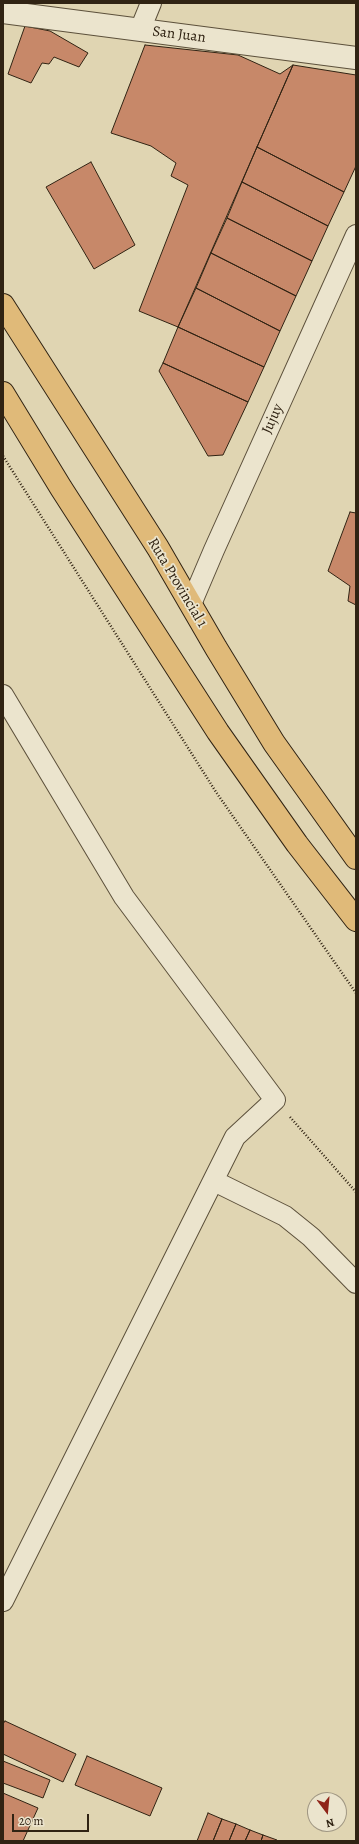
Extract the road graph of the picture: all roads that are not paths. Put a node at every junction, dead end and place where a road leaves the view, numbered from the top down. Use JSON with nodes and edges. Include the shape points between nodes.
{"nodes":[{"id":1,"x":151,"y":3,"type":"edge"},
{"id":2,"x":3,"y":12,"type":"edge"},
{"id":3,"x":140,"y":30,"type":"junction"},
{"id":4,"x":356,"y":58,"type":"edge"},
{"id":5,"x":356,"y":235,"type":"edge"},
{"id":6,"x":3,"y":305,"type":"edge"},
{"id":7,"x":3,"y":393,"type":"edge"},
{"id":8,"x":191,"y":604,"type":"junction"},
{"id":9,"x":3,"y":695,"type":"edge"},
{"id":10,"x":356,"y":858,"type":"edge"},
{"id":11,"x":356,"y":920,"type":"edge"},
{"id":12,"x":214,"y":1181,"type":"junction"},
{"id":13,"x":356,"y":1283,"type":"edge"},
{"id":14,"x":3,"y":1601,"type":"edge"}],
"edges":[{"from":1,"to":3,"type":"street"},
{"from":2,"to":3,"type":"street","name":"San Juan"},
{"from":3,"to":4,"type":"street","name":"San Juan"},
{"from":5,"to":8,"type":"street","name":"Jujuy"},
{"from":6,"to":8,"type":"main road","name":"Ruta Provincial 1"},
{"from":7,"to":11,"type":"main road","via":[[60,488],[218,732],[297,844]]},
{"from":8,"to":10,"type":"main road","name":"Ruta Provincial 1","via":[[274,744]]},
{"from":9,"to":12,"type":"street","via":[[124,897],[275,1100],[235,1137]]},
{"from":12,"to":13,"type":"street","via":[[285,1216],[311,1237]]},
{"from":12,"to":14,"type":"street"}]}
